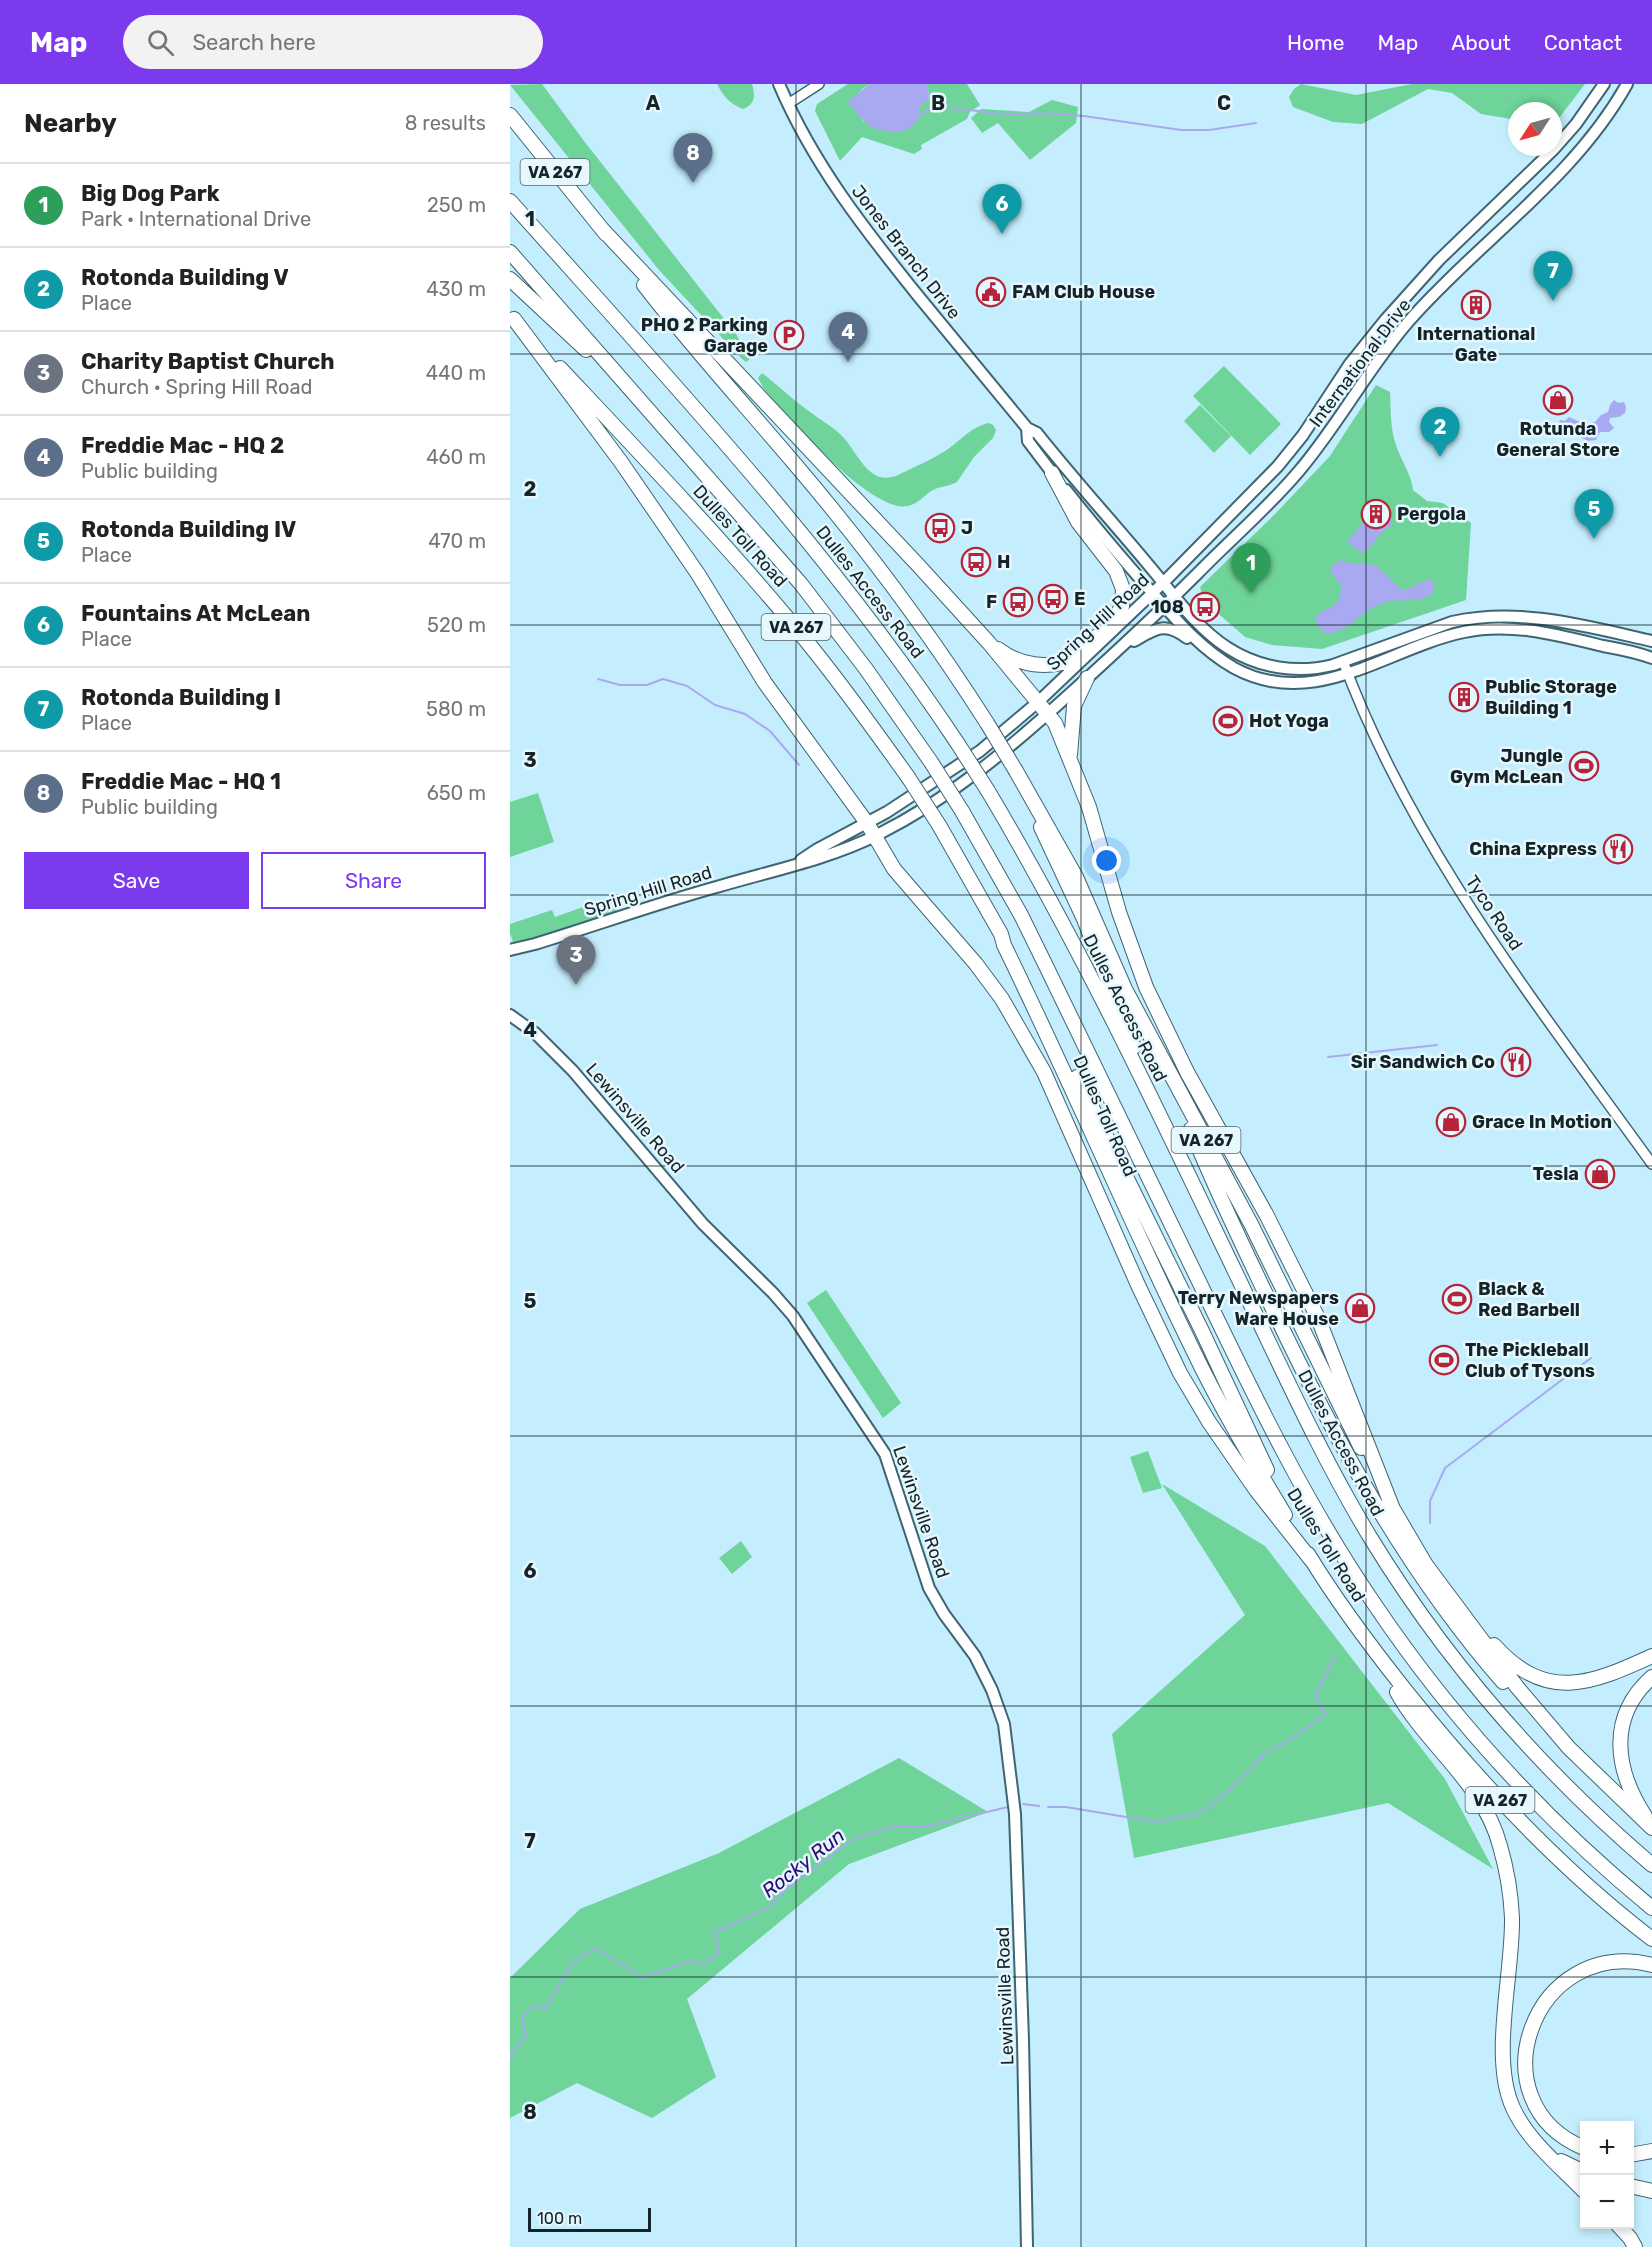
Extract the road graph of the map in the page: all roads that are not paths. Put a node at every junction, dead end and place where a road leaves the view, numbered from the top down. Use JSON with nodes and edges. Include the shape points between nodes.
{"nodes":[{"id":1,"x":779,"y":84,"type":"edge"},
{"id":2,"x":819,"y":84,"type":"edge"},
{"id":3,"x":1604,"y":84,"type":"edge"},
{"id":4,"x":1627,"y":84,"type":"edge"},
{"id":5,"x":788,"y":104,"type":"junction"},
{"id":6,"x":510,"y":115,"type":"edge"},
{"id":7,"x":510,"y":201,"type":"edge"},
{"id":8,"x":601,"y":228,"type":"junction"},
{"id":9,"x":510,"y":252,"type":"edge"},
{"id":10,"x":510,"y":279,"type":"edge"},
{"id":11,"x":512,"y":317,"type":"edge"},
{"id":12,"x":658,"y":420,"type":"junction"},
{"id":13,"x":1027,"y":428,"type":"junction"},
{"id":14,"x":1052,"y":473,"type":"junction"},
{"id":15,"x":1163,"y":583,"type":"junction"},
{"id":16,"x":1152,"y":593,"type":"junction"},
{"id":17,"x":1175,"y":596,"type":"junction"},
{"id":18,"x":1164,"y":607,"type":"junction"},
{"id":19,"x":1652,"y":641,"type":"edge"},
{"id":20,"x":989,"y":643,"type":"junction"},
{"id":21,"x":1100,"y":644,"type":"junction"},
{"id":22,"x":1120,"y":648,"type":"junction"},
{"id":23,"x":1207,"y":650,"type":"junction"},
{"id":24,"x":1652,"y":658,"type":"edge"},
{"id":25,"x":1343,"y":661,"type":"junction"},
{"id":26,"x":1065,"y":663,"type":"junction"},
{"id":27,"x":1348,"y":673,"type":"junction"},
{"id":28,"x":1088,"y":678,"type":"junction"},
{"id":29,"x":1038,"y":702,"type":"junction"},
{"id":30,"x":1048,"y":714,"type":"junction"},
{"id":31,"x":1070,"y":757,"type":"junction"},
{"id":32,"x":1017,"y":772,"type":"junction"},
{"id":33,"x":867,"y":824,"type":"junction"},
{"id":34,"x":874,"y":837,"type":"junction"},
{"id":35,"x":795,"y":863,"type":"junction"},
{"id":36,"x":510,"y":950,"type":"edge"},
{"id":37,"x":510,"y":1015,"type":"edge"},
{"id":38,"x":1168,"y":1071,"type":"junction"},
{"id":39,"x":1652,"y":1164,"type":"edge"},
{"id":40,"x":1243,"y":1288,"type":"junction"},
{"id":41,"x":1393,"y":1509,"type":"junction"},
{"id":42,"x":1312,"y":1561,"type":"junction"},
{"id":43,"x":1449,"y":1597,"type":"junction"},
{"id":44,"x":1368,"y":1642,"type":"junction"},
{"id":45,"x":1652,"y":1656,"type":"edge"},
{"id":46,"x":1652,"y":1677,"type":"edge"},
{"id":47,"x":1548,"y":1725,"type":"junction"},
{"id":48,"x":1652,"y":1827,"type":"edge"},
{"id":49,"x":1652,"y":1865,"type":"edge"},
{"id":50,"x":1652,"y":1908,"type":"edge"},
{"id":51,"x":1652,"y":1939,"type":"edge"},
{"id":52,"x":1652,"y":1965,"type":"edge"},
{"id":53,"x":1580,"y":2146,"type":"edge"},
{"id":54,"x":1545,"y":2150,"type":"junction"},
{"id":55,"x":1652,"y":2151,"type":"edge"},
{"id":56,"x":1634,"y":2154,"type":"edge"},
{"id":57,"x":1580,"y":2170,"type":"edge"},
{"id":58,"x":1580,"y":2187,"type":"edge"},
{"id":59,"x":1634,"y":2187,"type":"edge"},
{"id":60,"x":1652,"y":2191,"type":"edge"},
{"id":61,"x":1621,"y":2229,"type":"edge"},
{"id":62,"x":1027,"y":2247,"type":"edge"},
{"id":63,"x":1635,"y":2247,"type":"edge"}],
"edges":[{"from":1,"to":5,"type":"main road","name":"Jones Branch Drive"},
{"from":2,"to":5,"type":"street"},
{"from":3,"to":15,"type":"main road","name":"International Drive","via":[[1554,149],[1439,260],[1386,319],[1283,459]]},
{"from":4,"to":17,"type":"main road","name":"International Drive","via":[[1605,119],[1567,165],[1444,284],[1400,333],[1299,470]]},
{"from":5,"to":13,"type":"main road","name":"Jones Branch Drive","via":[[819,162],[855,216]]},
{"from":6,"to":8,"type":"highway","number":"VA 267"},
{"from":7,"to":40,"type":"highway","name":"Dulles Access Road","bridge":true,"via":[[784,512],[888,642],[958,744],[1064,926]]},
{"from":8,"to":20,"type":"highway"},
{"from":8,"to":32,"type":"highway","number":"VA 267","bridge":true,"via":[[689,343],[869,556],[917,619]]},
{"from":9,"to":12,"type":"highway"},
{"from":10,"to":12,"type":"highway"},
{"from":11,"to":33,"type":"highway","via":[[621,462],[698,574],[765,682]]},
{"from":11,"to":42,"type":"highway","name":"Dulles Toll Road","number":"VA 267","bridge":true,"via":[[757,581],[832,672],[939,825],[1001,934],[1192,1349],[1237,1435]]},
{"from":12,"to":50,"type":"highway","bridge":true,"via":[[801,584],[866,669],[962,811],[1046,966],[1275,1436],[1356,1577],[1415,1660],[1485,1747],[1562,1827]]},
{"from":13,"to":14,"type":"main road","name":"Jones Branch Drive","via":[[1028,441]]},
{"from":13,"to":15,"type":"main road","name":"Jones Branch Drive","via":[[1037,433]]},
{"from":14,"to":16,"type":"main road","name":"Jones Branch Drive"},
{"from":14,"to":26,"type":"highway","via":[[1078,522],[1116,571],[1123,589],[1122,606],[1114,620]]},
{"from":15,"to":16,"type":"main road","name":"Spring Hill Road"},
{"from":15,"to":17,"type":"main road","name":"Spring Hill Road"},
{"from":16,"to":18,"type":"main road","name":"Jones Branch Drive"},
{"from":16,"to":21,"type":"main road","name":"Spring Hill Road"},
{"from":17,"to":18,"type":"main road","name":"International Drive"},
{"from":17,"to":25,"type":"main road","name":"Spring Hill Road","via":[[1212,636],[1246,658],[1290,669],[1317,668]]},
{"from":18,"to":22,"type":"main road","name":"Spring Hill Road"},
{"from":18,"to":23,"type":"main road","name":"Spring Hill Road"},
{"from":19,"to":25,"type":"main road","name":"Spring Hill Road","via":[[1560,620],[1487,616],[1434,627]]},
{"from":20,"to":26,"type":"highway","via":[[1023,663]]},
{"from":20,"to":29,"type":"highway"},
{"from":21,"to":26,"type":"highway"},
{"from":21,"to":29,"type":"main road","name":"Spring Hill Road"},
{"from":22,"to":23,"type":"main road","via":[[1166,627]]},
{"from":22,"to":28,"type":"main road","name":"Spring Hill Road"},
{"from":23,"to":27,"type":"main road","name":"Spring Hill Road","via":[[1237,669],[1275,681],[1312,683]]},
{"from":24,"to":27,"type":"main road","name":"Spring Hill Road","via":[[1533,630],[1500,628],[1464,632]]},
{"from":25,"to":27,"type":"street","name":"Tyco Road"},
{"from":27,"to":39,"type":"street","name":"Tyco Road","via":[[1390,771],[1436,856],[1523,987]]},
{"from":28,"to":30,"type":"main road","name":"Spring Hill Road"},
{"from":28,"to":31,"type":"highway","via":[[1074,706]]},
{"from":29,"to":30,"type":"highway"},
{"from":29,"to":33,"type":"main road","name":"Spring Hill Road","via":[[951,772]]},
{"from":30,"to":31,"type":"highway"},
{"from":30,"to":34,"type":"main road","name":"Spring Hill Road","via":[[959,787]]},
{"from":31,"to":41,"type":"highway","via":[[1146,987],[1318,1318]]},
{"from":32,"to":38,"type":"highway","number":"VA 267","via":[[1076,878],[1125,989]]},
{"from":32,"to":40,"type":"highway","via":[[1084,919],[1142,1066]]},
{"from":33,"to":34,"type":"highway"},
{"from":33,"to":35,"type":"main road","name":"Spring Hill Road"},
{"from":34,"to":35,"type":"main road","name":"Spring Hill Road","via":[[834,854]]},
{"from":34,"to":42,"type":"highway","via":[[894,869],[1002,999],[1044,1072],[1180,1373],[1249,1481]]},
{"from":35,"to":36,"type":"main road","name":"Spring Hill Road"},
{"from":37,"to":62,"type":"main road","name":"Lewinsville Road","via":[[536,1033],[573,1071],[703,1224],[793,1316],[885,1454],[929,1588],[984,1670],[1004,1724],[1015,1814]]},
{"from":38,"to":41,"type":"highway","number":"VA 267","via":[[1251,1224]]},
{"from":38,"to":47,"type":"highway","number":"VA 267","via":[[1251,1264],[1357,1474],[1474,1648],[1503,1683]]},
{"from":40,"to":49,"type":"highway","name":"Dulles Access Road","via":[[1340,1485],[1409,1597],[1455,1660],[1525,1742],[1580,1800]]},
{"from":41,"to":43,"type":"highway","number":"VA 267"},
{"from":42,"to":44,"type":"highway","name":"Dulles Toll Road","number":"VA 267"},
{"from":43,"to":45,"type":"highway","via":[[1507,1658],[1528,1673],[1547,1680],[1588,1682]]},
{"from":43,"to":47,"type":"highway","number":"VA 267"},
{"from":44,"to":51,"type":"highway","name":"Dulles Toll Road","number":"VA 267","via":[[1431,1722],[1511,1812],[1579,1878]]},
{"from":44,"to":54,"type":"highway","via":[[1407,1708],[1481,1802],[1500,1843],[1512,1920],[1504,2077],[1514,2109]]},
{"from":46,"to":48,"type":"highway","via":[[1628,1709],[1620,1746],[1627,1780]]},
{"from":47,"to":48,"type":"highway","number":"VA 267"},
{"from":52,"to":53,"type":"highway","via":[[1606,1964],[1577,1974],[1550,1996],[1530,2029],[1526,2068],[1534,2101],[1554,2127]]},
{"from":54,"to":57,"type":"highway"},
{"from":54,"to":58,"type":"highway"},
{"from":55,"to":56,"type":"highway"},
{"from":59,"to":60,"type":"highway"},
{"from":61,"to":63,"type":"highway"}]}
